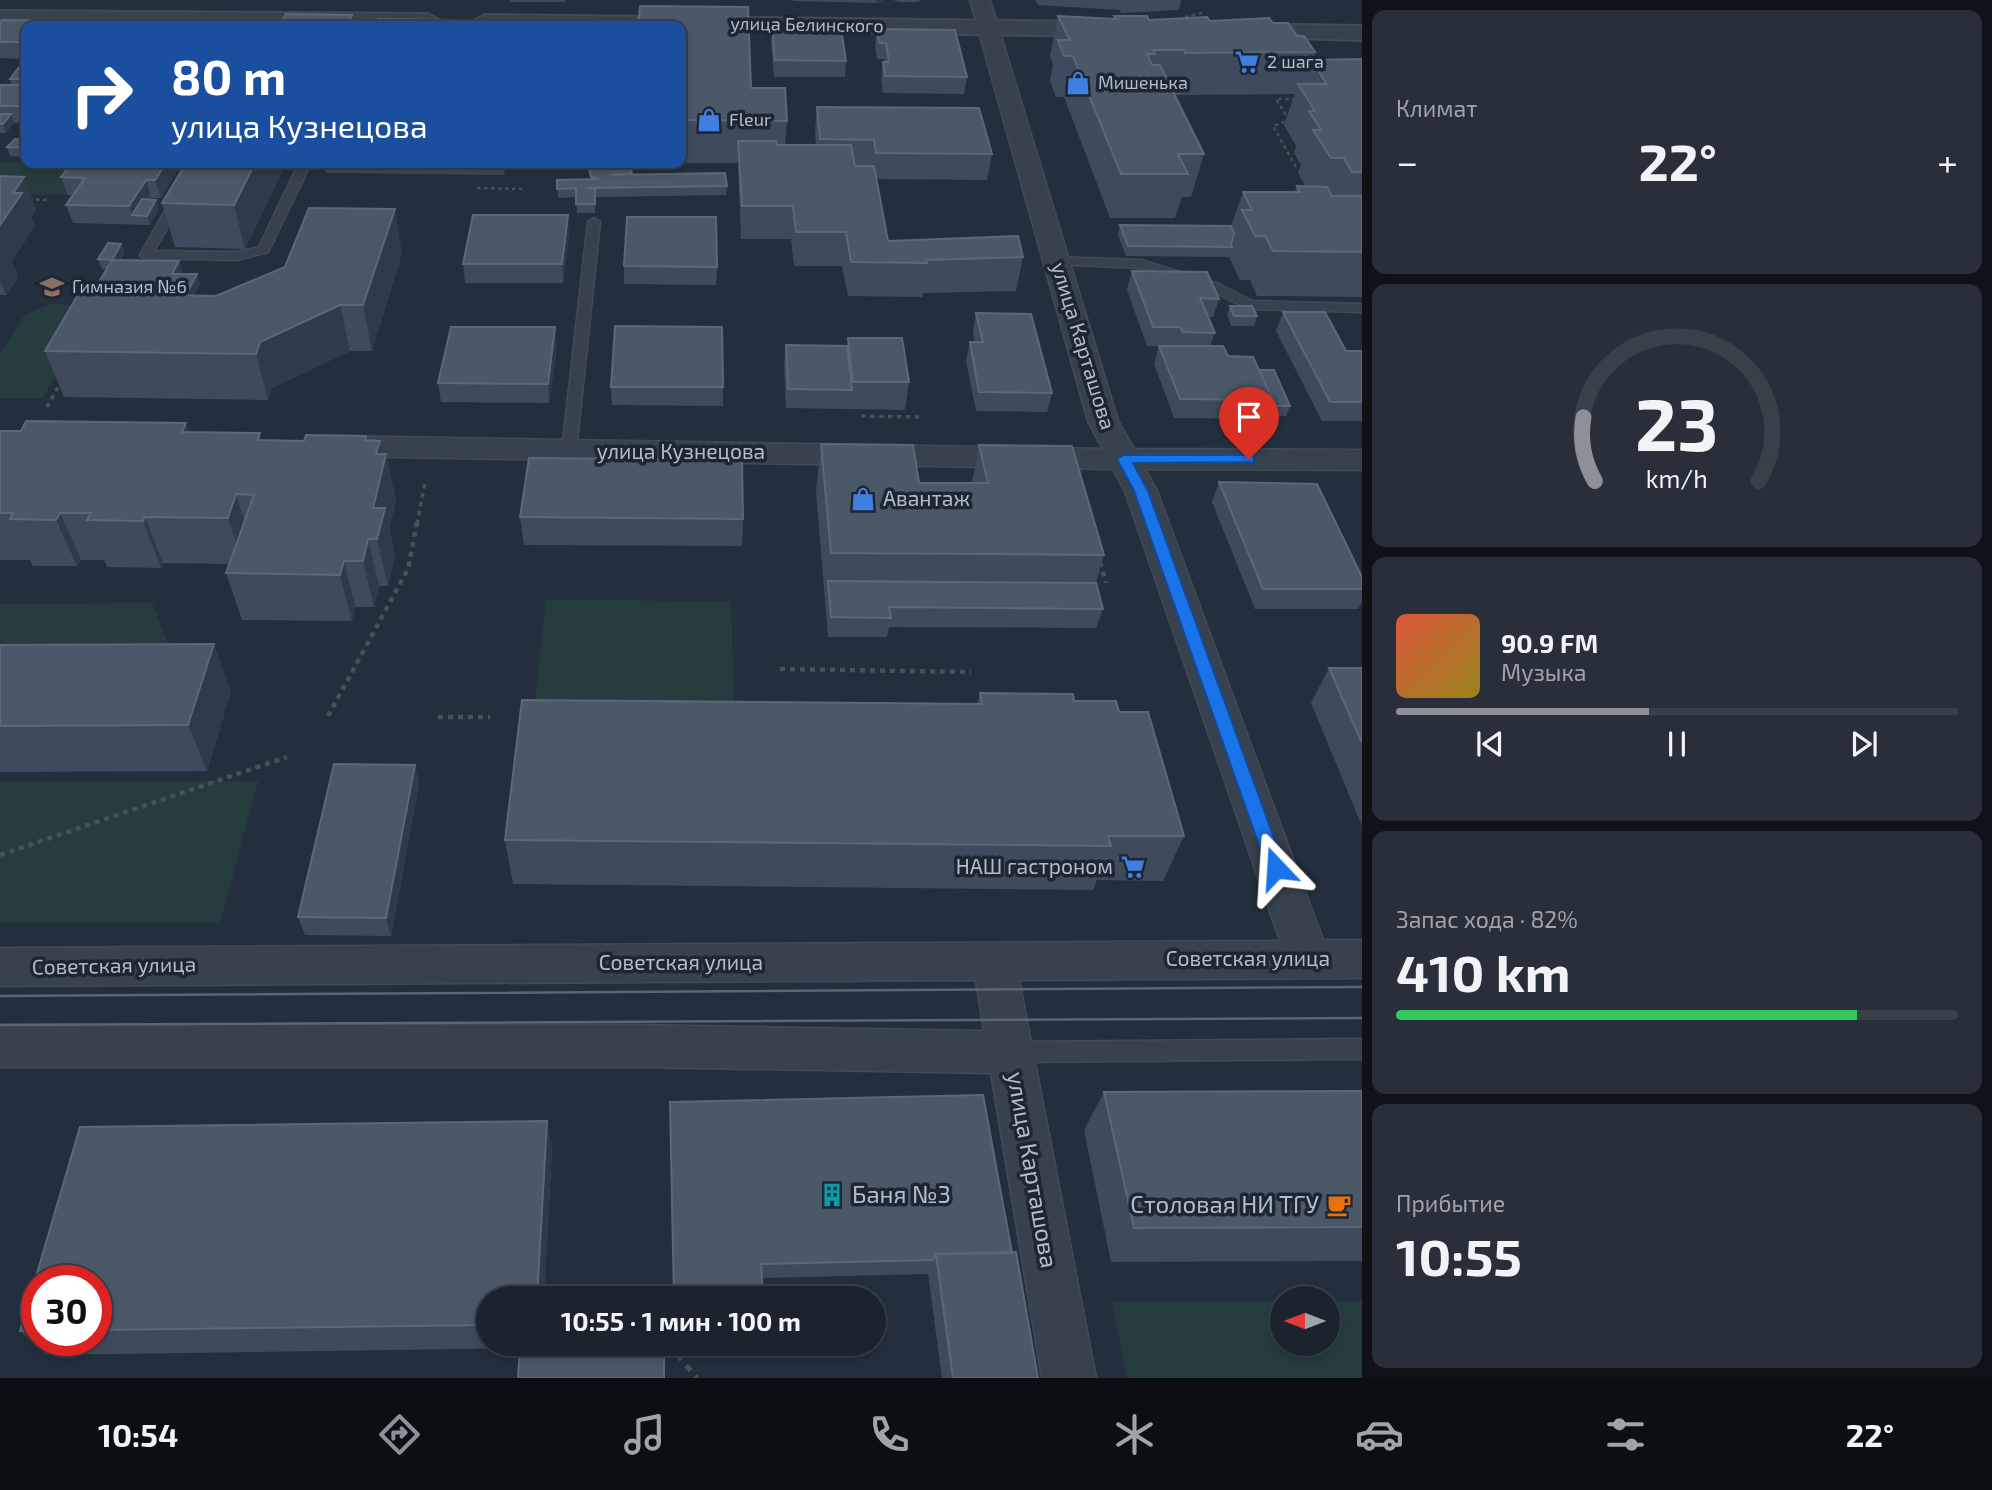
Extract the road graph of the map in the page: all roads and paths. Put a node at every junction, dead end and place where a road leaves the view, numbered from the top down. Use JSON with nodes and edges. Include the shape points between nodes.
{"nodes":[{"id":1,"x":981,"y":0,"type":"edge"},
{"id":2,"x":1205,"y":12,"type":"dead end"},
{"id":3,"x":0,"y":16,"type":"edge"},
{"id":4,"x":1185,"y":17,"type":"edge"},
{"id":5,"x":204,"y":21,"type":"edge"},
{"id":6,"x":686,"y":24,"type":"edge"},
{"id":7,"x":989,"y":27,"type":"junction"},
{"id":8,"x":1126,"y":29,"type":"edge"},
{"id":9,"x":1218,"y":30,"type":"edge"},
{"id":10,"x":1362,"y":33,"type":"edge"},
{"id":11,"x":1302,"y":99,"type":"edge"},
{"id":12,"x":1296,"y":167,"type":"dead end"},
{"id":13,"x":195,"y":168,"type":"edge"},
{"id":14,"x":303,"y":168,"type":"edge"},
{"id":15,"x":477,"y":188,"type":"dead end"},
{"id":16,"x":526,"y":189,"type":"dead end"},
{"id":17,"x":23,"y":199,"type":"edge"},
{"id":18,"x":47,"y":200,"type":"dead end"},
{"id":19,"x":594,"y":222,"type":"dead end"},
{"id":20,"x":1056,"y":261,"type":"junction"},
{"id":21,"x":1362,"y":308,"type":"edge"},
{"id":22,"x":64,"y":375,"type":"edge"},
{"id":23,"x":47,"y":407,"type":"dead end"},
{"id":24,"x":861,"y":416,"type":"edge"},
{"id":25,"x":919,"y":417,"type":"dead end"},
{"id":26,"x":304,"y":446,"type":"edge"},
{"id":27,"x":569,"y":451,"type":"junction"},
{"id":28,"x":1124,"y":459,"type":"junction"},
{"id":29,"x":1362,"y":460,"type":"edge"},
{"id":30,"x":426,"y":474,"type":"dead end"},
{"id":31,"x":1099,"y":559,"type":"edge"},
{"id":32,"x":1106,"y":583,"type":"edge"},
{"id":33,"x":780,"y":669,"type":"dead end"},
{"id":34,"x":971,"y":672,"type":"dead end"},
{"id":35,"x":328,"y":716,"type":"dead end"},
{"id":36,"x":438,"y":717,"type":"dead end"},
{"id":37,"x":490,"y":717,"type":"dead end"},
{"id":38,"x":287,"y":757,"type":"dead end"},
{"id":39,"x":0,"y":855,"type":"edge"},
{"id":40,"x":1308,"y":959,"type":"junction"},
{"id":41,"x":1362,"y":959,"type":"edge"},
{"id":42,"x":995,"y":961,"type":"junction"},
{"id":43,"x":0,"y":968,"type":"edge"},
{"id":44,"x":0,"y":1046,"type":"edge"},
{"id":45,"x":1362,"y":1049,"type":"edge"},
{"id":46,"x":1010,"y":1052,"type":"junction"},
{"id":47,"x":678,"y":1356,"type":"edge"},
{"id":48,"x":696,"y":1378,"type":"edge"},
{"id":49,"x":1069,"y":1378,"type":"edge"}],
"edges":[{"from":1,"to":7,"type":"street","name":"улица Карташова"},
{"from":2,"to":4,"type":"path"},
{"from":3,"to":5,"type":"street","name":"улица Белинского"},
{"from":6,"to":7,"type":"street","name":"улица Белинского"},
{"from":7,"to":8,"type":"street","name":"улица Белинского"},
{"from":7,"to":20,"type":"street","name":"улица Карташова"},
{"from":9,"to":10,"type":"street"},
{"from":11,"to":12,"type":"path","via":[[1276,99],[1289,120],[1273,126]]},
{"from":13,"to":14,"type":"lane","via":[[146,255],[237,257],[264,248]]},
{"from":15,"to":16,"type":"path"},
{"from":17,"to":18,"type":"path"},
{"from":19,"to":27,"type":"lane"},
{"from":20,"to":21,"type":"lane","via":[[1140,264],[1214,287],[1249,304]]},
{"from":20,"to":28,"type":"street","name":"улица Карташова","via":[[1103,421]]},
{"from":22,"to":23,"type":"path"},
{"from":24,"to":25,"type":"path"},
{"from":26,"to":27,"type":"street","name":"улица Кузнецова"},
{"from":27,"to":28,"type":"street","name":"улица Кузнецова"},
{"from":28,"to":29,"type":"street","name":"улица Кузнецова"},
{"from":28,"to":40,"type":"street","name":"улица Карташова","via":[[1141,491]]},
{"from":30,"to":35,"type":"path","via":[[408,569]]},
{"from":31,"to":32,"type":"path"},
{"from":33,"to":34,"type":"path"},
{"from":36,"to":37,"type":"path"},
{"from":38,"to":39,"type":"path"},
{"from":40,"to":41,"type":"street","name":"Советская улица"},
{"from":40,"to":42,"type":"street","name":"Советская улица"},
{"from":42,"to":43,"type":"street","name":"Советская улица"},
{"from":42,"to":46,"type":"street","name":"улица Карташова"},
{"from":44,"to":46,"type":"street","via":[[625,1046]]},
{"from":45,"to":46,"type":"lane"},
{"from":46,"to":49,"type":"street","name":"улица Карташова"},
{"from":47,"to":48,"type":"path"}]}
